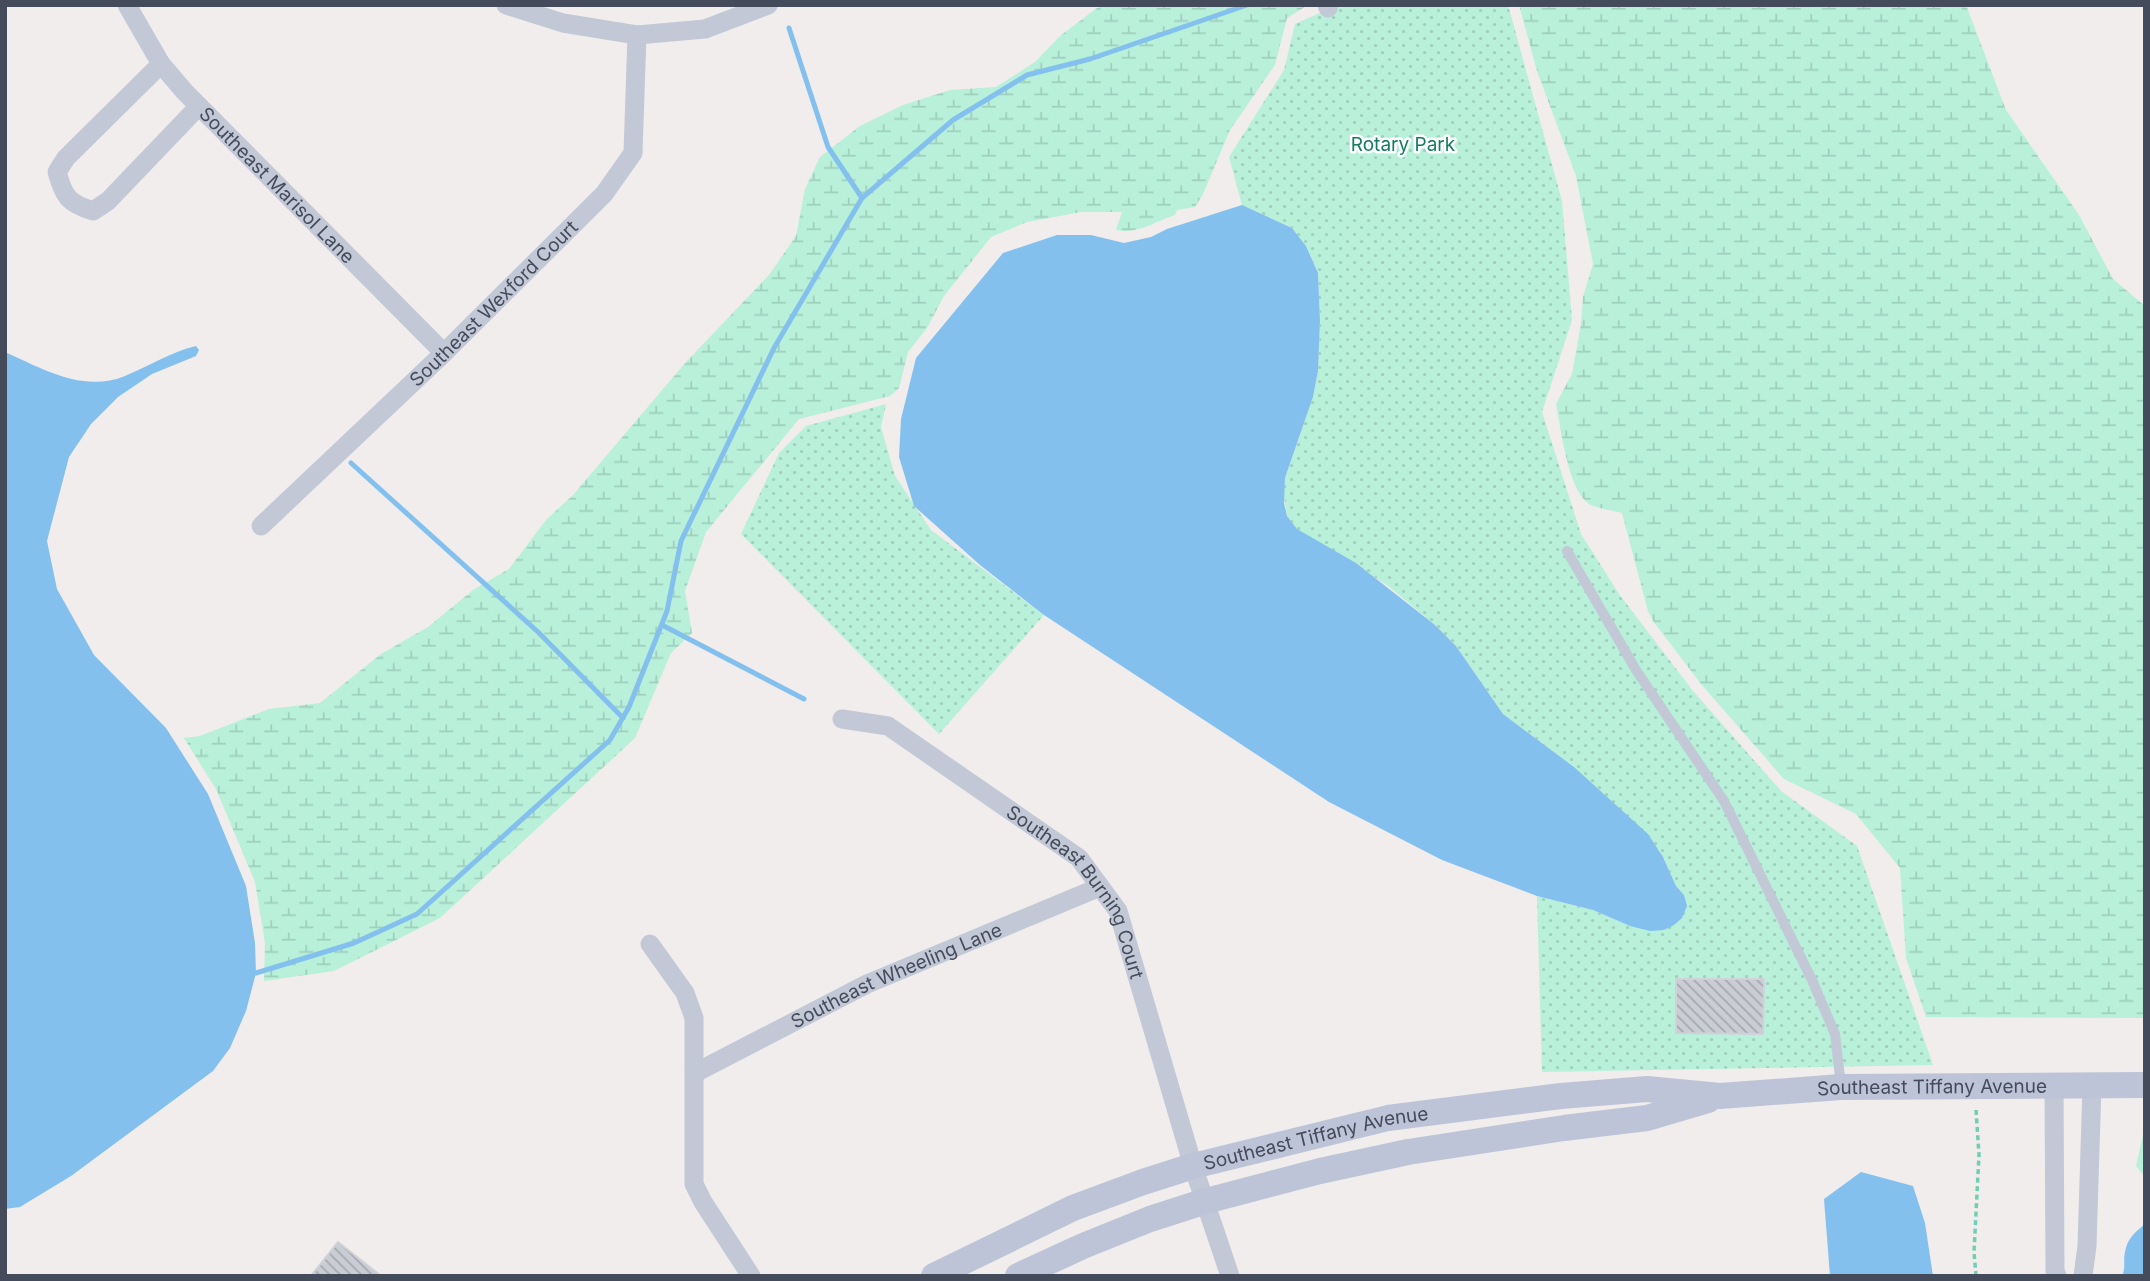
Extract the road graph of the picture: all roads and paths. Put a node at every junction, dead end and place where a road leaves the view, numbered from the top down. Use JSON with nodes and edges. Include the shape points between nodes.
{"nodes":[{"id":1,"x":127,"y":5,"type":"edge"},
{"id":2,"x":506,"y":5,"type":"edge"},
{"id":3,"x":768,"y":5,"type":"edge"},
{"id":4,"x":637,"y":35,"type":"junction"},
{"id":5,"x":161,"y":64,"type":"junction"},
{"id":6,"x":199,"y":106,"type":"junction"},
{"id":7,"x":444,"y":353,"type":"junction"},
{"id":8,"x":261,"y":526,"type":"dead end"},
{"id":9,"x":1567,"y":551,"type":"dead end"},
{"id":10,"x":842,"y":719,"type":"dead end"},
{"id":11,"x":1100,"y":887,"type":"junction"},
{"id":12,"x":650,"y":944,"type":"dead end"},
{"id":13,"x":695,"y":1073,"type":"junction"},
{"id":14,"x":2054,"y":1084,"type":"junction"},
{"id":15,"x":2092,"y":1084,"type":"junction"},
{"id":16,"x":2145,"y":1085,"type":"edge"},
{"id":17,"x":1842,"y":1087,"type":"junction"},
{"id":18,"x":1720,"y":1096,"type":"junction"},
{"id":19,"x":1976,"y":1110,"type":"dead end"},
{"id":20,"x":1193,"y":1166,"type":"junction"},
{"id":21,"x":1206,"y":1201,"type":"junction"},
{"id":22,"x":2055,"y":1204,"type":"junction"},
{"id":23,"x":2088,"y":1204,"type":"junction"},
{"id":24,"x":751,"y":1276,"type":"edge"},
{"id":25,"x":934,"y":1276,"type":"edge"},
{"id":26,"x":1018,"y":1276,"type":"edge"},
{"id":27,"x":1230,"y":1276,"type":"edge"},
{"id":28,"x":1976,"y":1276,"type":"edge"},
{"id":29,"x":2057,"y":1276,"type":"edge"},
{"id":30,"x":2082,"y":1276,"type":"edge"}],
"edges":[{"from":1,"to":5,"type":"street","name":"Southeast Marisol Lane"},
{"from":2,"to":4,"type":"street","via":[[562,23]]},
{"from":3,"to":4,"type":"street","via":[[705,29]]},
{"from":4,"to":7,"type":"street","name":"Southeast Wexford Court","via":[[633,153],[604,194]]},
{"from":5,"to":6,"type":"street","name":"Southeast Marisol Lane"},
{"from":5,"to":6,"type":"street","via":[[66,158],[57,172],[62,192],[74,205],[93,211]]},
{"from":6,"to":7,"type":"street","name":"Southeast Marisol Lane"},
{"from":7,"to":8,"type":"street","name":"Southeast Wexford Court"},
{"from":9,"to":17,"type":"lane","via":[[1636,670],[1724,801],[1835,1034]]},
{"from":10,"to":11,"type":"street","name":"Southeast Burning Court","via":[[888,726],[1079,858]]},
{"from":11,"to":13,"type":"street","name":"Southeast Wheeling Lane","via":[[867,984]]},
{"from":11,"to":20,"type":"street","name":"Southeast Burning Court","via":[[1118,911]]},
{"from":12,"to":13,"type":"street","via":[[685,993],[694,1018]]},
{"from":13,"to":24,"type":"street","via":[[694,1184]]},
{"from":14,"to":15,"type":"street","name":"Southeast Tiffany Avenue"},
{"from":14,"to":17,"type":"street","name":"Southeast Tiffany Avenue"},
{"from":14,"to":22,"type":"street"},
{"from":15,"to":16,"type":"street","name":"Southeast Tiffany Avenue"},
{"from":15,"to":23,"type":"street"},
{"from":17,"to":18,"type":"street","name":"Southeast Tiffany Avenue"},
{"from":18,"to":20,"type":"street","name":"Southeast Tiffany Avenue","via":[[1647,1089],[1388,1118]]},
{"from":18,"to":21,"type":"street","name":"Southeast Tiffany Avenue","via":[[1647,1118],[1408,1152]]},
{"from":19,"to":28,"type":"path"},
{"from":20,"to":21,"type":"street","name":"Southeast Burning Court"},
{"from":20,"to":25,"type":"street","name":"Southeast Tiffany Avenue","via":[[1073,1208]]},
{"from":21,"to":26,"type":"street","name":"Southeast Tiffany Avenue","via":[[1105,1237]]},
{"from":21,"to":27,"type":"street","name":"Southeast Burning Court"},
{"from":22,"to":23,"type":"street"},
{"from":22,"to":29,"type":"street"},
{"from":23,"to":30,"type":"street"}]}
